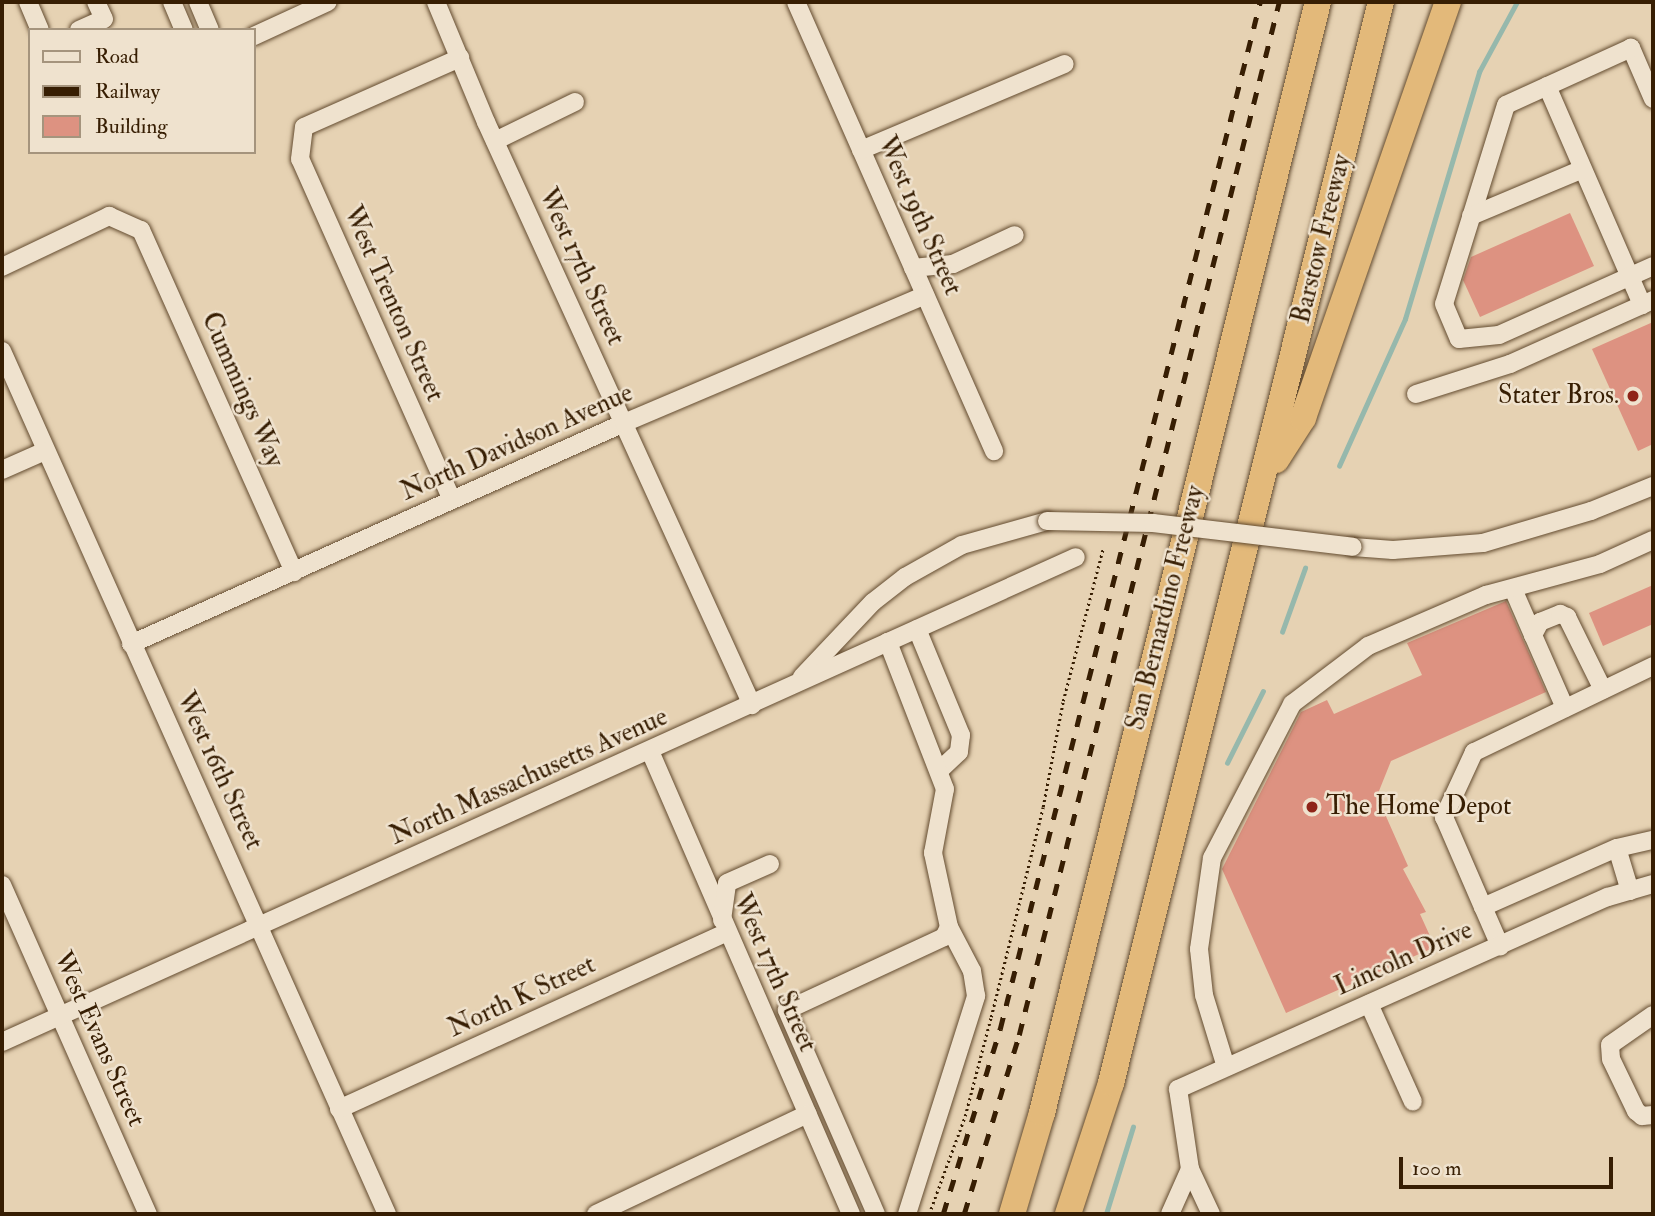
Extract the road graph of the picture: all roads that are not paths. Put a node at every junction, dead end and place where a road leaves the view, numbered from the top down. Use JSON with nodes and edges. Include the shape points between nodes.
{"nodes":[{"id":1,"x":27,"y":2,"type":"edge"},
{"id":2,"x":96,"y":2,"type":"edge"},
{"id":3,"x":172,"y":2,"type":"edge"},
{"id":4,"x":198,"y":2,"type":"edge"},
{"id":5,"x":328,"y":2,"type":"edge"},
{"id":6,"x":436,"y":2,"type":"edge"},
{"id":7,"x":796,"y":2,"type":"edge"},
{"id":8,"x":1318,"y":2,"type":"edge"},
{"id":9,"x":1381,"y":2,"type":"edge"},
{"id":10,"x":1448,"y":2,"type":"edge"},
{"id":11,"x":39,"y":28,"type":"edge"},
{"id":12,"x":84,"y":28,"type":"edge"},
{"id":13,"x":183,"y":28,"type":"edge"},
{"id":14,"x":209,"y":28,"type":"edge"},
{"id":15,"x":256,"y":35,"type":"edge"},
{"id":16,"x":460,"y":58,"type":"junction"},
{"id":17,"x":1065,"y":64,"type":"dead end"},
{"id":18,"x":1547,"y":86,"type":"junction"},
{"id":19,"x":1653,"y":99,"type":"edge"},
{"id":20,"x":575,"y":102,"type":"dead end"},
{"id":21,"x":495,"y":141,"type":"junction"},
{"id":22,"x":861,"y":150,"type":"junction"},
{"id":23,"x":1583,"y":169,"type":"junction"},
{"id":24,"x":1471,"y":216,"type":"junction"},
{"id":25,"x":1015,"y":235,"type":"dead end"},
{"id":26,"x":1653,"y":266,"type":"edge"},
{"id":27,"x":2,"y":267,"type":"edge"},
{"id":28,"x":913,"y":268,"type":"junction"},
{"id":29,"x":1630,"y":276,"type":"junction"},
{"id":30,"x":925,"y":295,"type":"junction"},
{"id":31,"x":1648,"y":303,"type":"edge"},
{"id":32,"x":2,"y":351,"type":"edge"},
{"id":33,"x":1416,"y":394,"type":"dead end"},
{"id":34,"x":624,"y":424,"type":"junction"},
{"id":35,"x":45,"y":451,"type":"junction"},
{"id":36,"x":994,"y":451,"type":"dead end"},
{"id":37,"x":2,"y":470,"type":"edge"},
{"id":38,"x":1265,"y":476,"type":"junction"},
{"id":39,"x":1653,"y":486,"type":"edge"},
{"id":40,"x":452,"y":500,"type":"junction"},
{"id":41,"x":1653,"y":540,"type":"edge"},
{"id":42,"x":1076,"y":557,"type":"dead end"},
{"id":43,"x":295,"y":572,"type":"junction"},
{"id":44,"x":1513,"y":589,"type":"junction"},
{"id":45,"x":917,"y":629,"type":"junction"},
{"id":46,"x":1533,"y":635,"type":"junction"},
{"id":47,"x":888,"y":642,"type":"junction"},
{"id":48,"x":131,"y":644,"type":"junction"},
{"id":49,"x":1653,"y":666,"type":"edge"},
{"id":50,"x":794,"y":685,"type":"junction"},
{"id":51,"x":1603,"y":691,"type":"junction"},
{"id":52,"x":752,"y":705,"type":"junction"},
{"id":53,"x":1565,"y":708,"type":"junction"},
{"id":54,"x":650,"y":751,"type":"junction"},
{"id":55,"x":941,"y":769,"type":"junction"},
{"id":56,"x":1653,"y":840,"type":"edge"},
{"id":57,"x":1617,"y":848,"type":"junction"},
{"id":58,"x":770,"y":864,"type":"dead end"},
{"id":59,"x":1653,"y":884,"type":"edge"},
{"id":60,"x":2,"y":885,"type":"edge"},
{"id":61,"x":1630,"y":891,"type":"junction"},
{"id":62,"x":1483,"y":907,"type":"junction"},
{"id":63,"x":725,"y":926,"type":"junction"},
{"id":64,"x":261,"y":927,"type":"junction"},
{"id":65,"x":949,"y":927,"type":"junction"},
{"id":66,"x":1500,"y":946,"type":"junction"},
{"id":67,"x":1369,"y":1004,"type":"junction"},
{"id":68,"x":60,"y":1015,"type":"junction"},
{"id":69,"x":1653,"y":1015,"type":"edge"},
{"id":70,"x":2,"y":1042,"type":"edge"},
{"id":71,"x":1226,"y":1067,"type":"junction"},
{"id":72,"x":1413,"y":1102,"type":"dead end"},
{"id":73,"x":339,"y":1109,"type":"junction"},
{"id":74,"x":808,"y":1114,"type":"junction"},
{"id":75,"x":1653,"y":1115,"type":"edge"},
{"id":76,"x":1190,"y":1169,"type":"junction"},
{"id":77,"x":148,"y":1214,"type":"edge"},
{"id":78,"x":387,"y":1214,"type":"edge"},
{"id":79,"x":596,"y":1214,"type":"edge"},
{"id":80,"x":851,"y":1214,"type":"edge"},
{"id":81,"x":876,"y":1214,"type":"edge"},
{"id":82,"x":907,"y":1214,"type":"edge"},
{"id":83,"x":1012,"y":1214,"type":"edge"},
{"id":84,"x":1068,"y":1214,"type":"edge"},
{"id":85,"x":1170,"y":1214,"type":"edge"},
{"id":86,"x":1211,"y":1214,"type":"edge"}],
"edges":[{"from":1,"to":11,"type":"street"},
{"from":2,"to":12,"type":"street","via":[[104,19]]},
{"from":3,"to":13,"type":"street"},
{"from":4,"to":14,"type":"street"},
{"from":5,"to":15,"type":"street"},
{"from":6,"to":16,"type":"street","name":"West 17th Street"},
{"from":7,"to":22,"type":"street","name":"West 19th Street"},
{"from":8,"to":83,"type":"highway","name":"San Bernardino Freeway","via":[[1042,1114]]},
{"from":9,"to":38,"type":"highway","name":"Barstow Freeway"},
{"from":10,"to":38,"type":"highway","via":[[1303,418]]},
{"from":16,"to":21,"type":"street","name":"West 17th Street"},
{"from":16,"to":40,"type":"street","name":"West Trenton Street","via":[[304,127],[300,159]]},
{"from":17,"to":22,"type":"street"},
{"from":18,"to":19,"type":"street","via":[[1631,48]]},
{"from":18,"to":23,"type":"street"},
{"from":18,"to":24,"type":"street","via":[[1506,105]]},
{"from":20,"to":21,"type":"street"},
{"from":21,"to":34,"type":"street","name":"West 17th Street"},
{"from":22,"to":28,"type":"street","name":"West 19th Street"},
{"from":23,"to":24,"type":"street"},
{"from":23,"to":29,"type":"street"},
{"from":24,"to":29,"type":"street","via":[[1444,304],[1459,339],[1499,335]]},
{"from":25,"to":28,"type":"street","via":[[953,264]]},
{"from":26,"to":29,"type":"street"},
{"from":27,"to":43,"type":"street","name":"Cummings Way","via":[[109,216],[141,230]]},
{"from":28,"to":30,"type":"street","name":"West 19th Street"},
{"from":29,"to":31,"type":"street"},
{"from":30,"to":34,"type":"street","name":"North Davidson Avenue"},
{"from":30,"to":36,"type":"street","name":"West 19th Street"},
{"from":31,"to":33,"type":"street","via":[[1510,364]]},
{"from":32,"to":35,"type":"street","name":"West 16th Street"},
{"from":34,"to":40,"type":"street","name":"North Davidson Avenue"},
{"from":34,"to":52,"type":"street","name":"West 17th Street"},
{"from":35,"to":37,"type":"street"},
{"from":35,"to":48,"type":"street","name":"West 16th Street"},
{"from":38,"to":84,"type":"highway","via":[[1194,741],[1111,1083]]},
{"from":39,"to":50,"type":"street","bridge":true,"via":[[1591,511],[1483,543],[1416,550],[1153,523],[1047,521],[962,545],[905,577],[873,602]]},
{"from":40,"to":43,"type":"street","name":"North Davidson Avenue"},
{"from":41,"to":44,"type":"street","via":[[1600,564]]},
{"from":42,"to":45,"type":"street","name":"North Massachusetts Avenue"},
{"from":43,"to":48,"type":"street","name":"North Davidson Avenue"},
{"from":44,"to":46,"type":"street"},
{"from":44,"to":71,"type":"street","via":[[1486,595],[1368,646],[1292,704],[1212,858],[1199,949],[1204,995]]},
{"from":45,"to":47,"type":"street","name":"North Massachusetts Avenue"},
{"from":45,"to":55,"type":"street","via":[[961,735],[959,752]]},
{"from":46,"to":51,"type":"street","via":[[1540,622],[1560,614],[1567,617]]},
{"from":46,"to":53,"type":"street"},
{"from":47,"to":50,"type":"street","name":"North Massachusetts Avenue"},
{"from":47,"to":55,"type":"street"},
{"from":48,"to":64,"type":"street","name":"West 16th Street"},
{"from":49,"to":51,"type":"street"},
{"from":50,"to":52,"type":"street","name":"North Massachusetts Avenue"},
{"from":51,"to":53,"type":"street"},
{"from":52,"to":54,"type":"street","name":"North Massachusetts Avenue"},
{"from":53,"to":62,"type":"street","via":[[1474,752],[1444,817]]},
{"from":54,"to":63,"type":"street","name":"West 17th Street"},
{"from":54,"to":64,"type":"street","name":"North Massachusetts Avenue"},
{"from":55,"to":65,"type":"street","via":[[945,789],[933,853]]},
{"from":56,"to":57,"type":"street"},
{"from":57,"to":61,"type":"street"},
{"from":57,"to":62,"type":"street"},
{"from":58,"to":63,"type":"street","via":[[727,883]]},
{"from":59,"to":61,"type":"street","name":"Lincoln Drive"},
{"from":60,"to":68,"type":"street","name":"West Evans Street"},
{"from":61,"to":66,"type":"street","name":"Lincoln Drive"},
{"from":62,"to":66,"type":"street"},
{"from":63,"to":73,"type":"street","name":"North K Street"},
{"from":63,"to":74,"type":"street","name":"West 17th Street"},
{"from":64,"to":68,"type":"street","name":"North Massachusetts Avenue"},
{"from":64,"to":73,"type":"street","name":"West 16th Street"},
{"from":65,"to":81,"type":"street","via":[[944,937],[787,1010]]},
{"from":65,"to":82,"type":"street","via":[[972,971],[976,996]]},
{"from":66,"to":67,"type":"street","name":"Lincoln Drive"},
{"from":67,"to":71,"type":"street","name":"Lincoln Drive"},
{"from":67,"to":72,"type":"street"},
{"from":68,"to":70,"type":"street","name":"North Massachusetts Avenue"},
{"from":68,"to":77,"type":"street","name":"West Evans Street"},
{"from":69,"to":75,"type":"street","via":[[1610,1045],[1611,1059],[1636,1111]]},
{"from":71,"to":76,"type":"street","name":"Lincoln Drive","via":[[1178,1089]]},
{"from":73,"to":78,"type":"street","name":"West 16th Street"},
{"from":74,"to":79,"type":"street"},
{"from":74,"to":80,"type":"street","name":"West 17th Street"},
{"from":76,"to":85,"type":"street"},
{"from":76,"to":86,"type":"street"}]}
